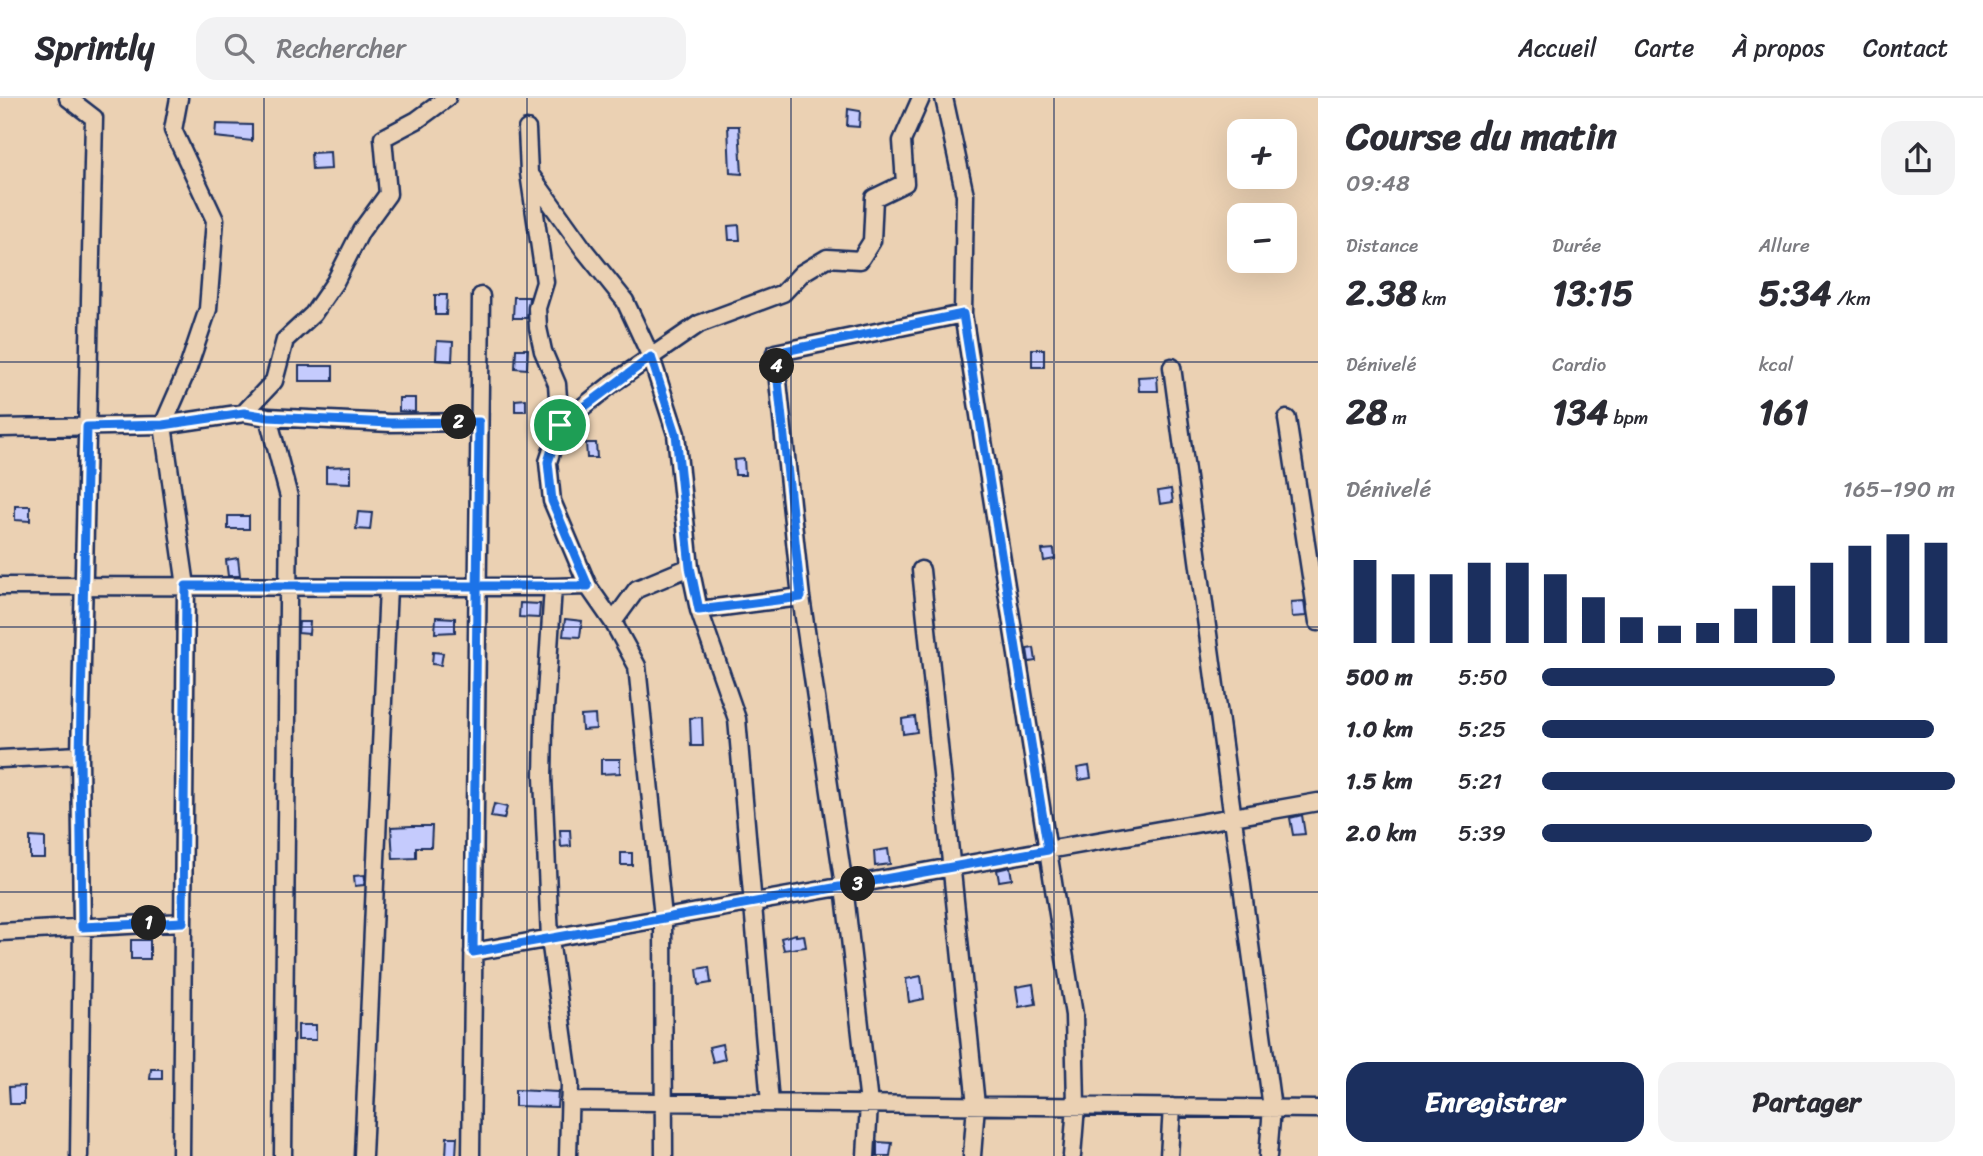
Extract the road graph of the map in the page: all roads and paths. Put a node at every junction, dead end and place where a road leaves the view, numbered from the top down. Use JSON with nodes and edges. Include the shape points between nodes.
{"nodes":[{"id":1,"x":68,"y":98,"type":"edge"},
{"id":2,"x":179,"y":98,"type":"edge"},
{"id":3,"x":447,"y":98,"type":"edge"},
{"id":4,"x":921,"y":98,"type":"edge"},
{"id":5,"x":944,"y":98,"type":"edge"},
{"id":6,"x":527,"y":129,"type":"dead end"},
{"id":7,"x":529,"y":173,"type":"junction"},
{"id":8,"x":481,"y":296,"type":"dead end"},
{"id":9,"x":963,"y":314,"type":"junction"},
{"id":10,"x":651,"y":357,"type":"junction"},
{"id":11,"x":1172,"y":367,"type":"dead end"},
{"id":12,"x":244,"y":413,"type":"junction"},
{"id":13,"x":268,"y":417,"type":"junction"},
{"id":14,"x":1287,"y":419,"type":"dead end"},
{"id":15,"x":479,"y":422,"type":"junction"},
{"id":16,"x":163,"y":425,"type":"junction"},
{"id":17,"x":560,"y":425,"type":"junction"},
{"id":18,"x":87,"y":427,"type":"junction"},
{"id":19,"x":0,"y":428,"type":"edge"},
{"id":20,"x":690,"y":567,"type":"junction"},
{"id":21,"x":921,"y":570,"type":"dead end"},
{"id":22,"x":0,"y":586,"type":"edge"},
{"id":23,"x":83,"y":586,"type":"junction"},
{"id":24,"x":186,"y":586,"type":"junction"},
{"id":25,"x":289,"y":586,"type":"junction"},
{"id":26,"x":588,"y":586,"type":"junction"},
{"id":27,"x":388,"y":587,"type":"junction"},
{"id":28,"x":477,"y":587,"type":"junction"},
{"id":29,"x":553,"y":587,"type":"junction"},
{"id":30,"x":801,"y":597,"type":"junction"},
{"id":31,"x":699,"y":610,"type":"junction"},
{"id":32,"x":613,"y":622,"type":"junction"},
{"id":33,"x":1318,"y":622,"type":"edge"},
{"id":34,"x":80,"y":755,"type":"junction"},
{"id":35,"x":0,"y":759,"type":"edge"},
{"id":36,"x":1318,"y":802,"type":"edge"},
{"id":37,"x":1234,"y":817,"type":"junction"},
{"id":38,"x":1048,"y":850,"type":"junction"},
{"id":39,"x":951,"y":867,"type":"junction"},
{"id":40,"x":844,"y":886,"type":"junction"},
{"id":41,"x":752,"y":902,"type":"junction"},
{"id":42,"x":663,"y":918,"type":"junction"},
{"id":43,"x":183,"y":922,"type":"junction"},
{"id":44,"x":82,"y":927,"type":"junction"},
{"id":45,"x":0,"y":932,"type":"edge"},
{"id":46,"x":550,"y":939,"type":"junction"},
{"id":47,"x":473,"y":952,"type":"junction"},
{"id":48,"x":569,"y":1101,"type":"junction"},
{"id":49,"x":663,"y":1102,"type":"junction"},
{"id":50,"x":770,"y":1103,"type":"junction"},
{"id":51,"x":869,"y":1104,"type":"junction"},
{"id":52,"x":976,"y":1105,"type":"junction"},
{"id":53,"x":1076,"y":1106,"type":"junction"},
{"id":54,"x":1172,"y":1107,"type":"junction"},
{"id":55,"x":1272,"y":1108,"type":"junction"},
{"id":56,"x":1318,"y":1109,"type":"edge"},
{"id":57,"x":79,"y":1156,"type":"edge"},
{"id":58,"x":181,"y":1156,"type":"edge"},
{"id":59,"x":283,"y":1156,"type":"edge"},
{"id":60,"x":363,"y":1156,"type":"edge"},
{"id":61,"x":471,"y":1156,"type":"edge"},
{"id":62,"x":568,"y":1156,"type":"edge"},
{"id":63,"x":664,"y":1156,"type":"edge"},
{"id":64,"x":866,"y":1156,"type":"edge"},
{"id":65,"x":972,"y":1156,"type":"edge"},
{"id":66,"x":1072,"y":1156,"type":"edge"},
{"id":67,"x":1169,"y":1156,"type":"edge"},
{"id":68,"x":1268,"y":1156,"type":"edge"}],
"edges":[{"from":1,"to":18,"type":"street","via":[[94,118]]},
{"from":2,"to":16,"type":"street","via":[[173,130],[215,220],[208,309]]},
{"from":3,"to":12,"type":"street","via":[[383,138],[388,194],[313,314],[285,340],[274,381]]},
{"from":4,"to":10,"type":"street","via":[[902,141],[905,183],[874,198],[872,241],[860,260],[827,258],[802,273],[783,293],[699,324]]},
{"from":5,"to":9,"type":"street","via":[[965,195]]},
{"from":6,"to":7,"type":"street"},
{"from":7,"to":10,"type":"street","via":[[625,300]]},
{"from":7,"to":17,"type":"street","via":[[545,282],[537,307],[538,328],[557,384]]},
{"from":8,"to":15,"type":"street"},
{"from":9,"to":30,"type":"street","via":[[775,353]]},
{"from":9,"to":38,"type":"street"},
{"from":10,"to":17,"type":"street"},
{"from":10,"to":20,"type":"street","via":[[676,434]]},
{"from":11,"to":37,"type":"street"},
{"from":12,"to":13,"type":"street"},
{"from":12,"to":16,"type":"street"},
{"from":13,"to":15,"type":"street"},
{"from":13,"to":25,"type":"street","via":[[289,497]]},
{"from":14,"to":33,"type":"street"},
{"from":15,"to":28,"type":"street"},
{"from":16,"to":18,"type":"street"},
{"from":16,"to":24,"type":"street"},
{"from":17,"to":26,"type":"street","via":[[548,462],[552,501]]},
{"from":18,"to":19,"type":"street"},
{"from":18,"to":23,"type":"street"},
{"from":20,"to":31,"type":"street"},
{"from":20,"to":32,"type":"street","via":[[636,589]]},
{"from":21,"to":39,"type":"street"},
{"from":22,"to":23,"type":"street"},
{"from":23,"to":24,"type":"street"},
{"from":23,"to":34,"type":"street"},
{"from":24,"to":25,"type":"street"},
{"from":24,"to":43,"type":"street"},
{"from":25,"to":27,"type":"street"},
{"from":25,"to":59,"type":"street"},
{"from":26,"to":29,"type":"street"},
{"from":26,"to":32,"type":"street"},
{"from":27,"to":28,"type":"street"},
{"from":27,"to":60,"type":"street"},
{"from":28,"to":29,"type":"street"},
{"from":28,"to":47,"type":"street"},
{"from":29,"to":46,"type":"street","via":[[543,777]]},
{"from":30,"to":31,"type":"street"},
{"from":30,"to":40,"type":"street"},
{"from":31,"to":41,"type":"street","via":[[737,719]]},
{"from":32,"to":42,"type":"street","via":[[637,666]]},
{"from":34,"to":35,"type":"street"},
{"from":34,"to":44,"type":"street"},
{"from":36,"to":37,"type":"street"},
{"from":37,"to":38,"type":"street"},
{"from":37,"to":55,"type":"street"},
{"from":38,"to":39,"type":"street"},
{"from":38,"to":53,"type":"street","via":[[1074,1015]]},
{"from":39,"to":40,"type":"street"},
{"from":39,"to":52,"type":"street"},
{"from":40,"to":41,"type":"street"},
{"from":40,"to":51,"type":"street"},
{"from":41,"to":42,"type":"street"},
{"from":41,"to":50,"type":"street"},
{"from":42,"to":46,"type":"street"},
{"from":42,"to":49,"type":"street"},
{"from":43,"to":44,"type":"street"},
{"from":43,"to":58,"type":"street"},
{"from":44,"to":45,"type":"street"},
{"from":44,"to":57,"type":"street"},
{"from":46,"to":47,"type":"street"},
{"from":46,"to":48,"type":"street"},
{"from":47,"to":61,"type":"street"},
{"from":48,"to":49,"type":"street"},
{"from":48,"to":62,"type":"street"},
{"from":49,"to":50,"type":"street"},
{"from":49,"to":63,"type":"street"},
{"from":50,"to":51,"type":"street"},
{"from":51,"to":52,"type":"street"},
{"from":51,"to":64,"type":"street"},
{"from":52,"to":53,"type":"street"},
{"from":52,"to":65,"type":"street"},
{"from":53,"to":54,"type":"street"},
{"from":53,"to":66,"type":"street"},
{"from":54,"to":55,"type":"street"},
{"from":54,"to":67,"type":"street"},
{"from":55,"to":56,"type":"street"},
{"from":55,"to":68,"type":"street"}]}
